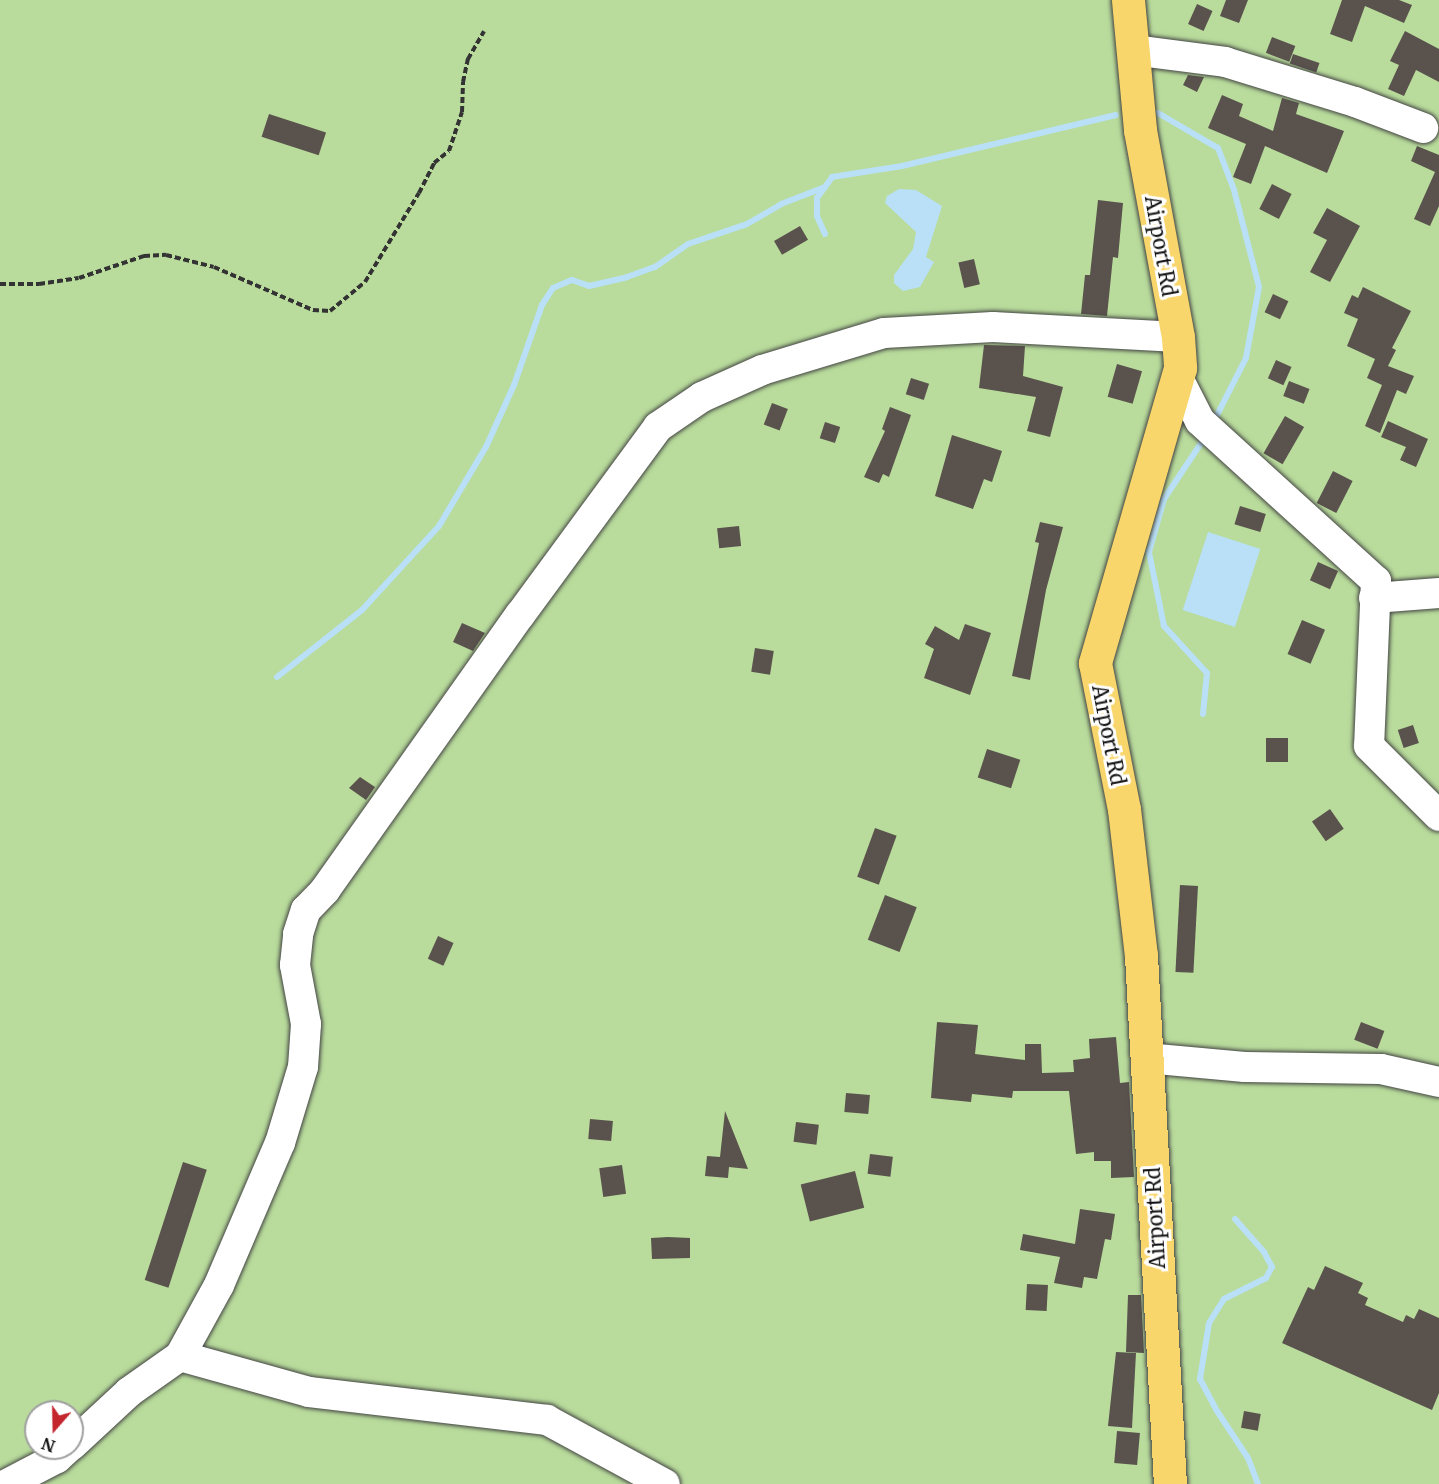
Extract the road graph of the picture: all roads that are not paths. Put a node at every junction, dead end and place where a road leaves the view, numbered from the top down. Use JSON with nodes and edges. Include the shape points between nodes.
{"nodes":[{"id":1,"x":1128,"y":0,"type":"edge"},
{"id":2,"x":1133,"y":50,"type":"junction"},
{"id":3,"x":1423,"y":128,"type":"dead end"},
{"id":4,"x":1178,"y":337,"type":"junction"},
{"id":5,"x":1178,"y":378,"type":"junction"},
{"id":6,"x":1439,"y":593,"type":"edge"},
{"id":7,"x":1374,"y":598,"type":"junction"},
{"id":8,"x":1439,"y":816,"type":"edge"},
{"id":9,"x":1146,"y":1058,"type":"junction"},
{"id":10,"x":1439,"y":1082,"type":"edge"},
{"id":11,"x":180,"y":1356,"type":"junction"},
{"id":12,"x":84,"y":1434,"type":"edge"},
{"id":13,"x":53,"y":1460,"type":"edge"},
{"id":14,"x":7,"y":1484,"type":"edge"},
{"id":15,"x":665,"y":1484,"type":"edge"},
{"id":16,"x":1170,"y":1484,"type":"edge"}],
"edges":[{"from":1,"to":2,"type":"main road","name":"Airport Rd"},
{"from":2,"to":3,"type":"street","via":[[1225,62],[1355,102]]},
{"from":2,"to":4,"type":"main road","name":"Airport Rd","via":[[1140,130]]},
{"from":4,"to":5,"type":"main road","name":"Airport Rd"},
{"from":4,"to":11,"type":"street","via":[[993,327],[884,333],[762,370],[702,397],[658,427],[325,890],[306,910],[298,934],[295,965],[306,1024],[303,1067],[280,1143],[224,1274]]},
{"from":5,"to":7,"type":"street","via":[[1210,429],[1376,581]]},
{"from":5,"to":9,"type":"main road","name":"Airport Rd","via":[[1095,663],[1124,809],[1141,956]]},
{"from":6,"to":7,"type":"street"},
{"from":7,"to":8,"type":"street","via":[[1369,746]]},
{"from":9,"to":10,"type":"street","via":[[1245,1067],[1382,1069]]},
{"from":9,"to":16,"type":"main road","name":"Airport Rd"},
{"from":11,"to":12,"type":"street","via":[[129,1392]]},
{"from":11,"to":15,"type":"street","via":[[309,1392],[547,1420]]},
{"from":13,"to":14,"type":"street"}]}
